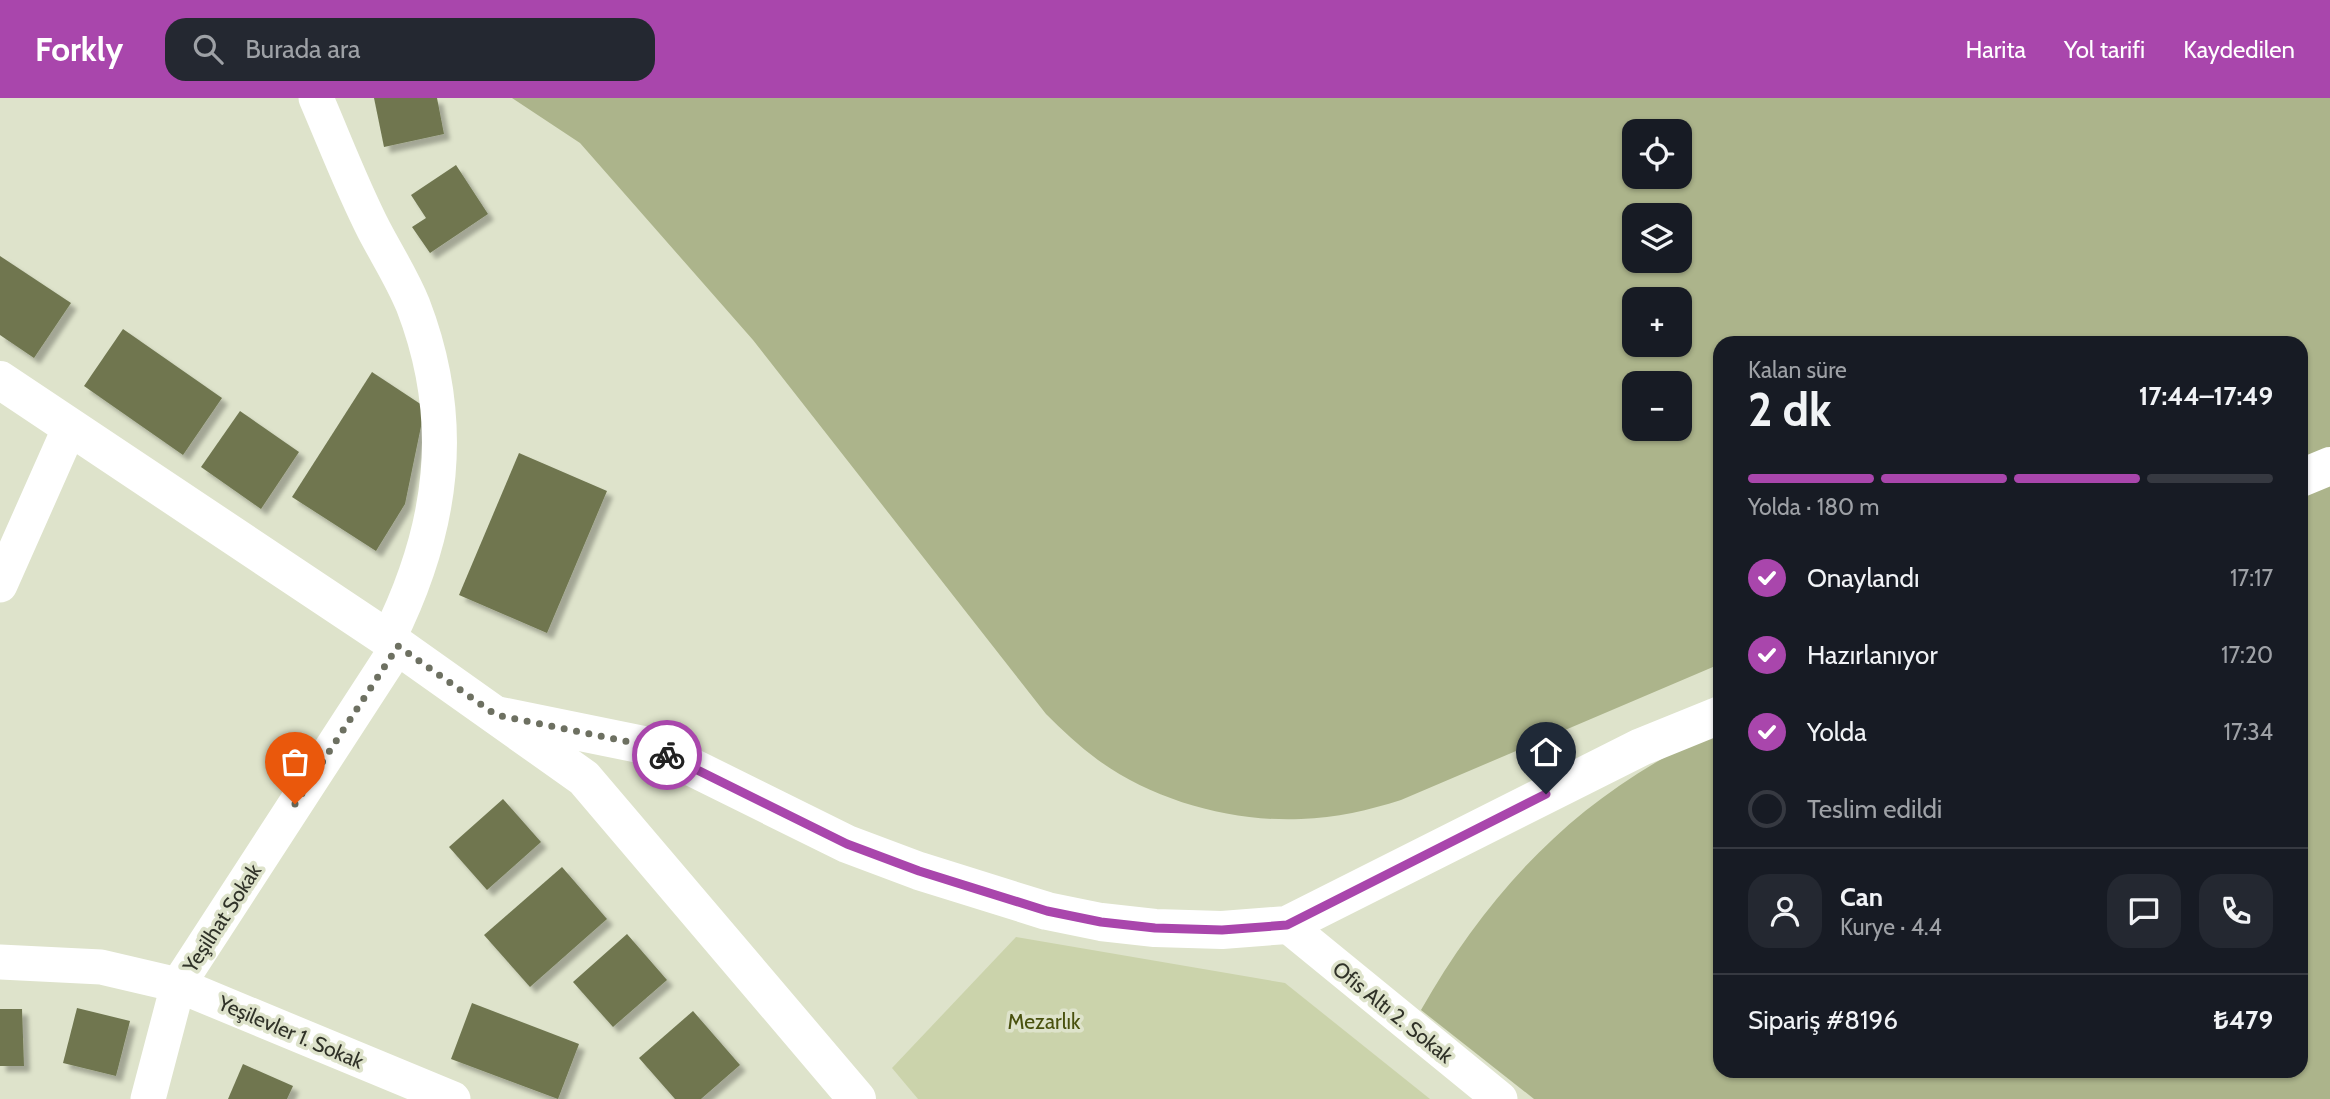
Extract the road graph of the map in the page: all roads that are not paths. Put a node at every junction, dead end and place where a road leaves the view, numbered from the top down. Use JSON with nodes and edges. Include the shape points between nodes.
{"nodes":[{"id":1,"x":316,"y":98,"type":"edge"},
{"id":2,"x":0,"y":380,"type":"edge"},
{"id":3,"x":70,"y":427,"type":"junction"},
{"id":4,"x":2330,"y":466,"type":"edge"},
{"id":5,"x":2308,"y":475,"type":"edge"},
{"id":6,"x":0,"y":585,"type":"edge"},
{"id":7,"x":393,"y":642,"type":"junction"},
{"id":8,"x":496,"y":715,"type":"junction"},
{"id":9,"x":1713,"y":718,"type":"edge"},
{"id":10,"x":1287,"y":925,"type":"junction"},
{"id":11,"x":0,"y":962,"type":"edge"},
{"id":12,"x":178,"y":985,"type":"junction"},
{"id":13,"x":148,"y":1099,"type":"edge"},
{"id":14,"x":453,"y":1099,"type":"edge"},
{"id":15,"x":856,"y":1099,"type":"edge"},
{"id":16,"x":1500,"y":1099,"type":"edge"}],
"edges":[{"from":1,"to":7,"type":"street","name":"Yeşilhat Sokak","via":[[413,305],[435,386],[439,473],[433,516]]},
{"from":2,"to":3,"type":"street"},
{"from":3,"to":6,"type":"street"},
{"from":3,"to":7,"type":"street"},
{"from":4,"to":5,"type":"street"},
{"from":7,"to":8,"type":"street"},
{"from":7,"to":12,"type":"street","name":"Yeşilhat Sokak"},
{"from":8,"to":10,"type":"street","via":[[649,746],[847,844],[1047,911],[1155,928],[1222,930]]},
{"from":8,"to":15,"type":"street","via":[[584,778]]},
{"from":9,"to":10,"type":"street","via":[[1640,747]]},
{"from":10,"to":16,"type":"street","name":"Ofis Altı 2. Sokak"},
{"from":11,"to":12,"type":"street","name":"Yeşilevler 1. Sokak","via":[[101,967]]},
{"from":12,"to":13,"type":"street","name":"Yeşilhat Sokak"},
{"from":12,"to":14,"type":"street","name":"Yeşilevler 1. Sokak"}]}
